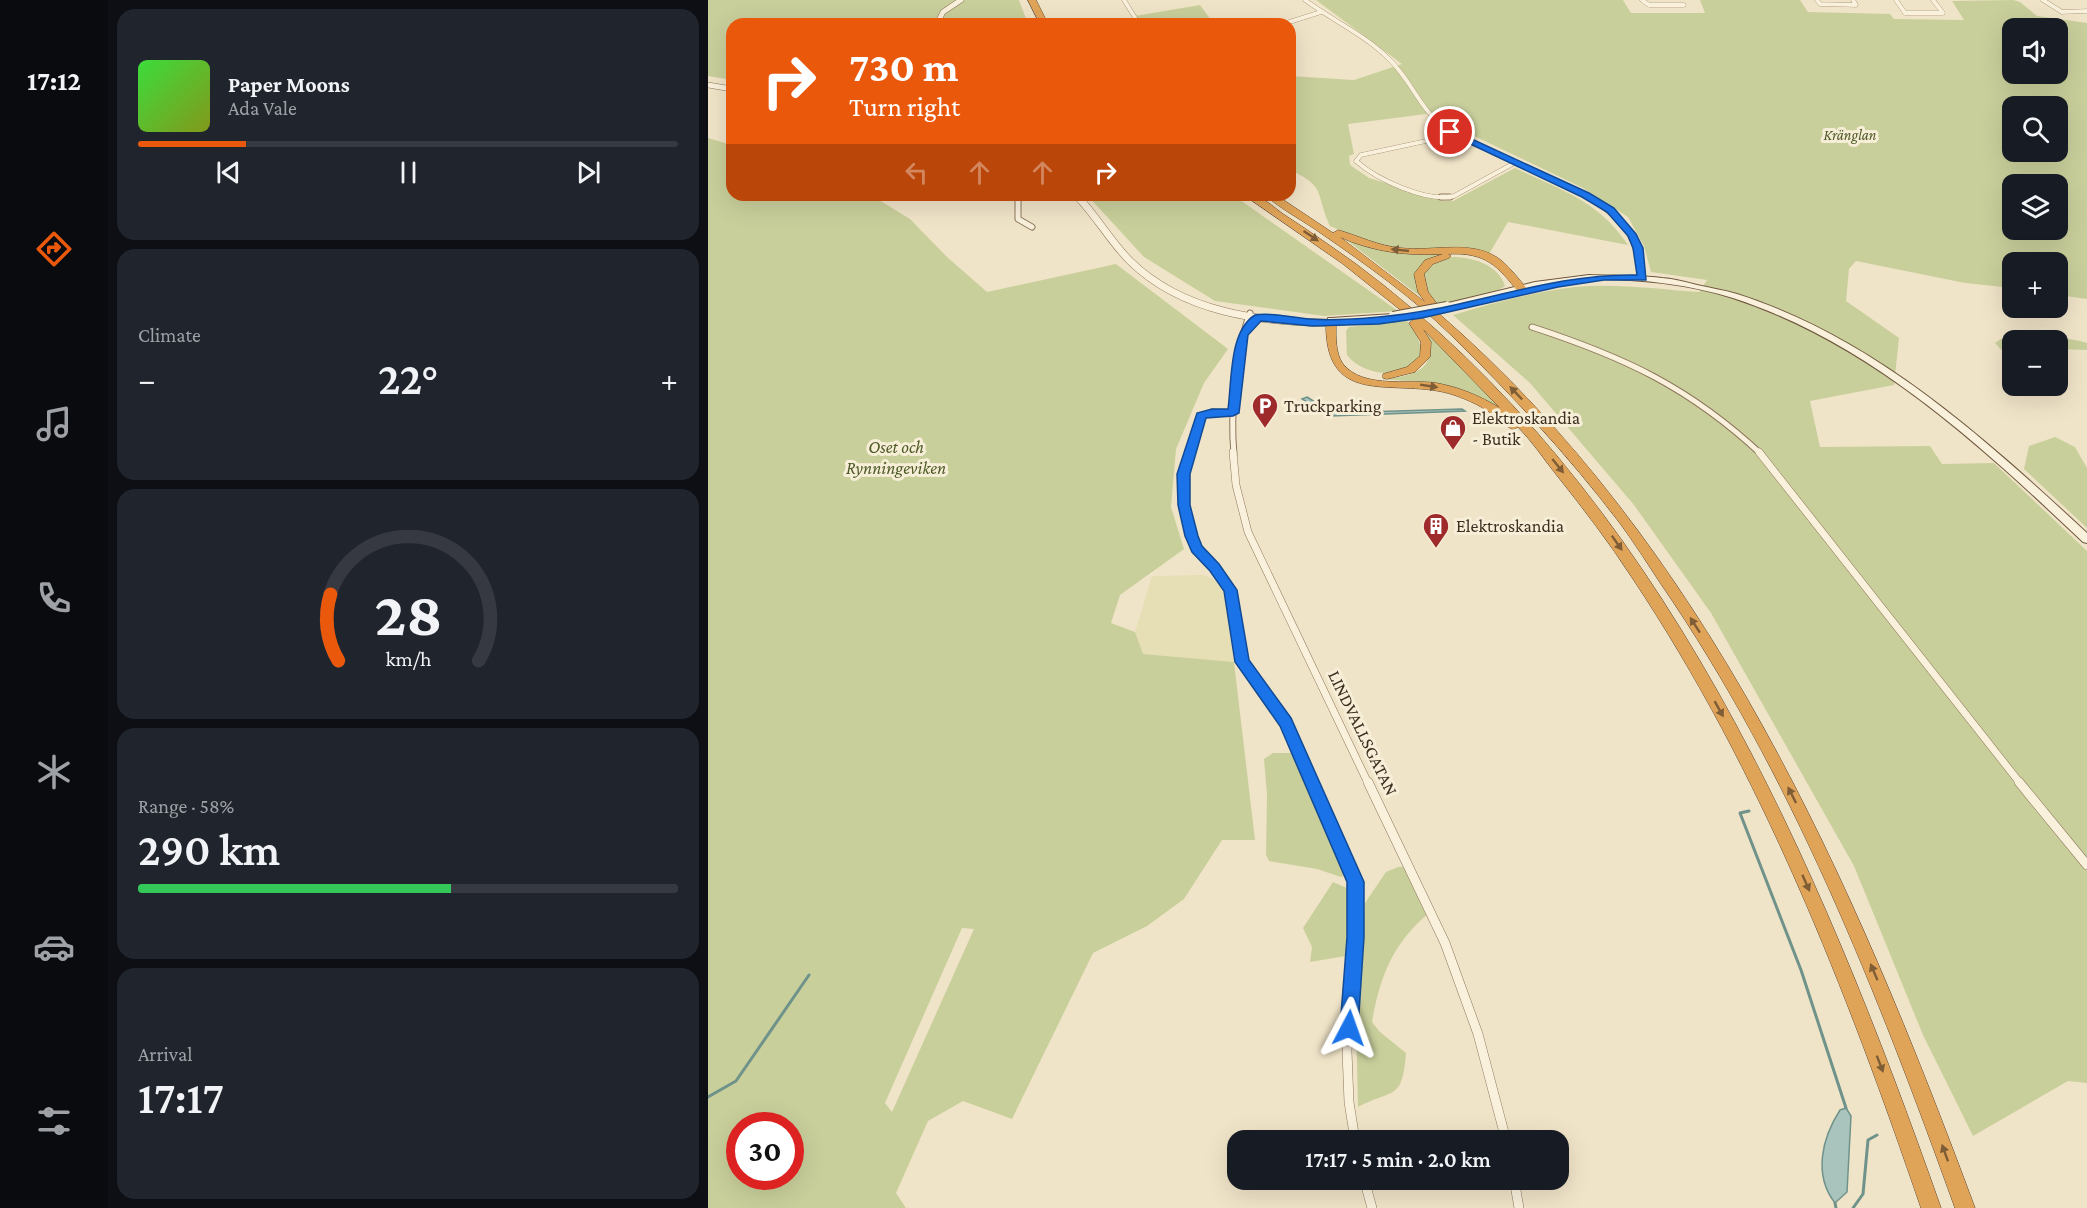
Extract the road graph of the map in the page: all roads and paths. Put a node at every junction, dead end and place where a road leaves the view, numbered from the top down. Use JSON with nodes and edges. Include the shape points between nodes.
{"nodes":[{"id":1,"x":961,"y":0,"type":"edge"},
{"id":2,"x":1024,"y":0,"type":"edge"},
{"id":3,"x":1032,"y":0,"type":"edge"},
{"id":4,"x":1124,"y":0,"type":"edge"},
{"id":5,"x":1305,"y":0,"type":"edge"},
{"id":6,"x":1642,"y":0,"type":"edge"},
{"id":7,"x":1817,"y":0,"type":"edge"},
{"id":8,"x":1853,"y":0,"type":"edge"},
{"id":9,"x":1896,"y":0,"type":"edge"},
{"id":10,"x":1933,"y":0,"type":"edge"},
{"id":11,"x":2043,"y":0,"type":"edge"},
{"id":12,"x":1684,"y":5,"type":"edge"},
{"id":13,"x":2087,"y":11,"type":"edge"},
{"id":14,"x":1321,"y":12,"type":"junction"},
{"id":15,"x":940,"y":18,"type":"edge"},
{"id":16,"x":1033,"y":18,"type":"edge"},
{"id":17,"x":1041,"y":18,"type":"edge"},
{"id":18,"x":1135,"y":18,"type":"edge"},
{"id":19,"x":1296,"y":20,"type":"edge"},
{"id":20,"x":708,"y":85,"type":"edge"},
{"id":21,"x":726,"y":88,"type":"edge"},
{"id":22,"x":1450,"y":132,"type":"junction"},
{"id":23,"x":1516,"y":162,"type":"junction"},
{"id":24,"x":1018,"y":201,"type":"edge"},
{"id":25,"x":1081,"y":201,"type":"edge"},
{"id":26,"x":1258,"y":201,"type":"edge"},
{"id":27,"x":1279,"y":201,"type":"edge"},
{"id":28,"x":1281,"y":201,"type":"edge"},
{"id":29,"x":1032,"y":226,"type":"dead end"},
{"id":30,"x":1643,"y":278,"type":"junction"},
{"id":31,"x":1523,"y":289,"type":"junction"},
{"id":32,"x":1445,"y":311,"type":"junction"},
{"id":33,"x":1411,"y":313,"type":"junction"},
{"id":34,"x":1250,"y":314,"type":"junction"},
{"id":35,"x":1259,"y":317,"type":"junction"},
{"id":36,"x":1336,"y":321,"type":"junction"},
{"id":37,"x":1532,"y":327,"type":"dead end"},
{"id":38,"x":1242,"y":334,"type":"junction"},
{"id":39,"x":1233,"y":413,"type":"junction"},
{"id":40,"x":1533,"y":436,"type":"junction"},
{"id":41,"x":2087,"y":539,"type":"edge"},
{"id":42,"x":2087,"y":865,"type":"edge"},
{"id":43,"x":1353,"y":1130,"type":"edge"},
{"id":44,"x":1503,"y":1130,"type":"edge"},
{"id":45,"x":1367,"y":1190,"type":"edge"},
{"id":46,"x":1516,"y":1190,"type":"edge"},
{"id":47,"x":1372,"y":1208,"type":"edge"},
{"id":48,"x":1519,"y":1208,"type":"edge"},
{"id":49,"x":1931,"y":1208,"type":"edge"},
{"id":50,"x":1965,"y":1208,"type":"edge"}],
"edges":[{"from":1,"to":15,"type":"street"},
{"from":2,"to":16,"type":"highway"},
{"from":3,"to":17,"type":"highway"},
{"from":4,"to":18,"type":"street"},
{"from":5,"to":14,"type":"street"},
{"from":6,"to":12,"type":"street","via":[[1648,5]]},
{"from":7,"to":8,"type":"street","via":[[1820,4],[1856,5]]},
{"from":9,"to":10,"type":"street","via":[[1905,13],[1943,13]]},
{"from":11,"to":13,"type":"street","via":[[2062,12]]},
{"from":14,"to":19,"type":"street"},
{"from":14,"to":22,"type":"street","via":[[1384,54],[1401,73],[1424,112]]},
{"from":20,"to":21,"type":"street"},
{"from":22,"to":23,"type":"street"},
{"from":22,"to":23,"type":"street","via":[[1361,155],[1356,161],[1383,179],[1446,198]]},
{"from":23,"to":30,"type":"street","via":[[1610,210],[1638,248]]},
{"from":24,"to":29,"type":"street","via":[[1018,219]]},
{"from":25,"to":34,"type":"street","via":[[1132,264],[1166,288],[1198,304]]},
{"from":26,"to":33,"type":"highway","one_way":true,"via":[[1330,249]]},
{"from":27,"to":32,"type":"highway"},
{"from":31,"to":28,"type":"highway","one_way":true,"via":[[1485,255],[1458,250],[1399,251],[1370,245],[1340,234]]},
{"from":30,"to":31,"type":"main road","via":[[1604,277]]},
{"from":30,"to":41,"type":"main road","via":[[1686,283],[1738,296],[1781,311],[1834,338],[1912,389],[1987,446]]},
{"from":31,"to":32,"type":"main road"},
{"from":31,"to":32,"type":"highway","via":[[1479,258],[1456,255],[1435,259],[1424,265],[1419,278],[1423,292],[1437,310]]},
{"from":32,"to":36,"type":"main road","bridge":true},
{"from":50,"to":32,"type":"highway","one_way":true,"via":[[1912,1064],[1842,898],[1789,789],[1717,661],[1658,569],[1591,479]]},
{"from":33,"to":36,"type":"highway","via":[[1427,352],[1417,367],[1395,375],[1370,375],[1349,365],[1341,350]]},
{"from":33,"to":40,"type":"highway","via":[[1473,371]]},
{"from":34,"to":35,"type":"street"},
{"from":34,"to":36,"type":"street"},
{"from":34,"to":38,"type":"street","name":"LINDVALLSGATAN"},
{"from":35,"to":36,"type":"street"},
{"from":35,"to":38,"type":"street"},
{"from":36,"to":40,"type":"highway","one_way":true,"via":[[1333,357],[1349,374],[1370,381],[1429,385],[1462,393],[1491,407],[1524,434]]},
{"from":37,"to":42,"type":"street","via":[[1637,365],[1687,392],[1744,436]]},
{"from":38,"to":39,"type":"street","name":"LINDVALLSGATAN"},
{"from":39,"to":43,"type":"street","via":[[1201,416],[1184,474],[1184,505],[1196,548],[1230,590],[1243,662],[1286,722],[1355,882],[1347,1051]]},
{"from":39,"to":44,"type":"street","name":"LINDVALLSGATAN","via":[[1234,475],[1251,539],[1445,943],[1478,1034]]},
{"from":40,"to":49,"type":"highway","one_way":true,"via":[[1648,589],[1744,755],[1846,976]]},
{"from":45,"to":47,"type":"street"},
{"from":46,"to":48,"type":"street"}]}
